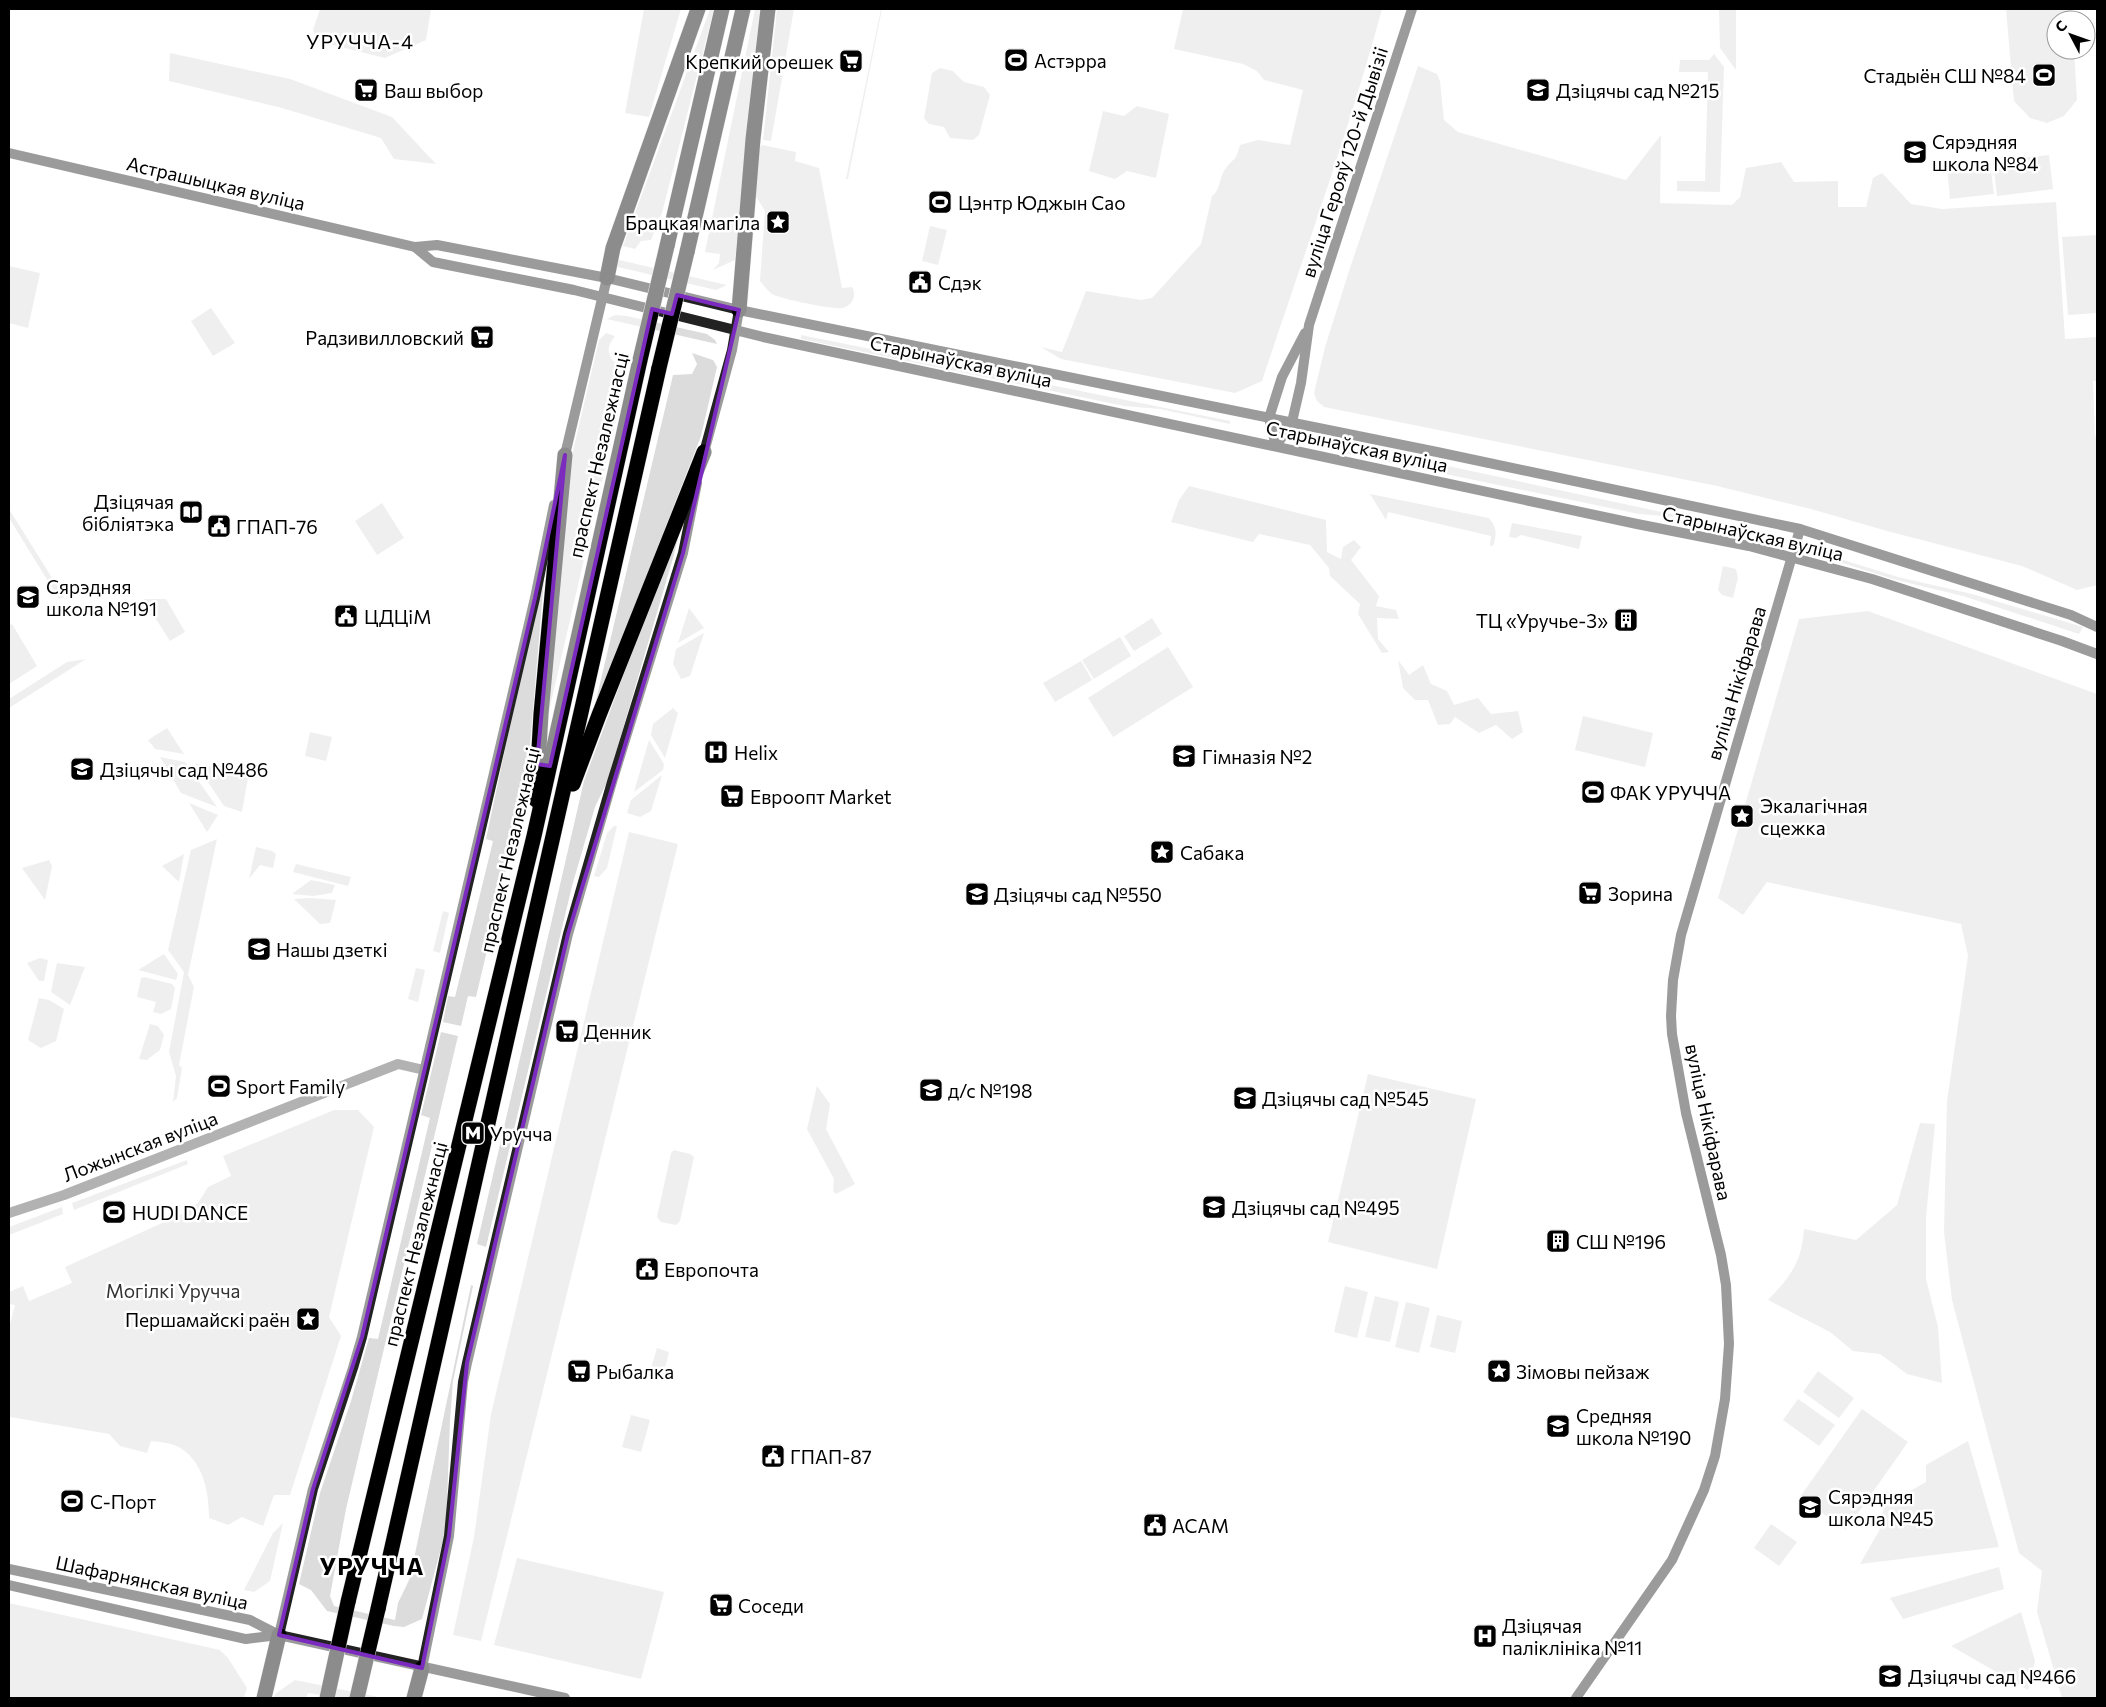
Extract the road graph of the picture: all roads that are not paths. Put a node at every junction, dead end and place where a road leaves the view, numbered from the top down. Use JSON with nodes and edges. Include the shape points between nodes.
{"nodes":[{"id":1,"x":698,"y":9,"type":"edge"},
{"id":2,"x":722,"y":9,"type":"edge"},
{"id":3,"x":743,"y":9,"type":"edge"},
{"id":4,"x":768,"y":9,"type":"edge"},
{"id":5,"x":1411,"y":9,"type":"edge"},
{"id":6,"x":9,"y":153,"type":"edge"},
{"id":7,"x":415,"y":248,"type":"junction"},
{"id":8,"x":607,"y":278,"type":"junction"},
{"id":9,"x":603,"y":297,"type":"junction"},
{"id":10,"x":738,"y":310,"type":"junction"},
{"id":11,"x":1309,"y":325,"type":"junction"},
{"id":12,"x":735,"y":330,"type":"junction"},
{"id":13,"x":1269,"y":418,"type":"junction"},
{"id":14,"x":1292,"y":422,"type":"junction"},
{"id":15,"x":1276,"y":446,"type":"junction"},
{"id":16,"x":704,"y":452,"type":"junction"},
{"id":17,"x":564,"y":455,"type":"junction"},
{"id":18,"x":1800,"y":529,"type":"junction"},
{"id":19,"x":1792,"y":558,"type":"junction"},
{"id":20,"x":2097,"y":627,"type":"edge"},
{"id":21,"x":2096,"y":650,"type":"edge"},
{"id":22,"x":534,"y":836,"type":"junction"},
{"id":23,"x":552,"y":842,"type":"junction"},
{"id":24,"x":424,"y":1070,"type":"junction"},
{"id":25,"x":9,"y":1213,"type":"edge"},
{"id":26,"x":9,"y":1569,"type":"edge"},
{"id":27,"x":9,"y":1585,"type":"edge"},
{"id":28,"x":279,"y":1635,"type":"junction"},
{"id":29,"x":422,"y":1668,"type":"junction"},
{"id":30,"x":264,"y":1698,"type":"edge"},
{"id":31,"x":327,"y":1698,"type":"edge"},
{"id":32,"x":357,"y":1698,"type":"edge"},
{"id":33,"x":414,"y":1698,"type":"edge"},
{"id":34,"x":565,"y":1698,"type":"edge"},
{"id":35,"x":1576,"y":1698,"type":"edge"}],
"edges":[{"from":1,"to":8,"type":"highway","via":[[613,248]]},
{"from":2,"to":22,"type":"highway","name":"праспект Незалежнасці","bridge":true},
{"from":3,"to":23,"type":"highway","name":"праспект Незалежнасці","bridge":true},
{"from":4,"to":10,"type":"highway"},
{"from":5,"to":11,"type":"main road","name":"вуліца Герояў 120-й Дывізіі"},
{"from":6,"to":7,"type":"main road","name":"Астрашыцкая вуліца"},
{"from":7,"to":8,"type":"main road","name":"Астрашыцкая вуліца","via":[[436,245]]},
{"from":7,"to":9,"type":"main road","name":"Астрашыцкая вуліца","via":[[433,262]]},
{"from":8,"to":9,"type":"main road"},
{"from":8,"to":10,"type":"main road","name":"Старынаўская вуліца"},
{"from":9,"to":12,"type":"main road","name":"Старынаўская вуліца"},
{"from":9,"to":17,"type":"main road"},
{"from":10,"to":12,"type":"main road"},
{"from":10,"to":13,"type":"main road","name":"Старынаўская вуліца"},
{"from":11,"to":13,"type":"main road","name":"вуліца Герояў 120-й Дывізіі","via":[[1282,378]]},
{"from":11,"to":14,"type":"main road","name":"вуліца Герояў 120-й Дывізіі"},
{"from":12,"to":15,"type":"main road","name":"Старынаўская вуліца"},
{"from":12,"to":16,"type":"main road"},
{"from":13,"to":14,"type":"main road","name":"Старынаўская вуліца"},
{"from":13,"to":15,"type":"main road"},
{"from":14,"to":15,"type":"main road"},
{"from":14,"to":18,"type":"main road","name":"Старынаўская вуліца"},
{"from":15,"to":19,"type":"main road","name":"Старынаўская вуліца","via":[[1736,543]]},
{"from":16,"to":23,"type":"highway","via":[[598,715]]},
{"from":16,"to":29,"type":"main road","via":[[683,553],[568,934],[463,1382],[449,1536]]},
{"from":17,"to":22,"type":"highway","via":[[541,714]]},
{"from":17,"to":24,"type":"main road","via":[[535,598]]},
{"from":18,"to":19,"type":"main road","name":"вуліца Нікіфарава"},
{"from":18,"to":20,"type":"main road","name":"Старынаўская вуліца","via":[[2070,615]]},
{"from":19,"to":21,"type":"main road","name":"Старынаўская вуліца","via":[[1872,579]]},
{"from":19,"to":35,"type":"main road","name":"вуліца Нікіфарава","via":[[1686,916],[1673,980],[1671,1016],[1676,1060],[1726,1285],[1729,1344],[1726,1399],[1715,1456],[1704,1490],[1672,1560]]},
{"from":22,"to":31,"type":"highway","name":"праспект Незалежнасці","bridge":true},
{"from":23,"to":32,"type":"highway","name":"праспект Незалежнасці","bridge":true},
{"from":24,"to":25,"type":"street","name":"Ложынская вуліца","via":[[398,1064],[64,1195]]},
{"from":24,"to":28,"type":"main road","via":[[362,1338],[313,1489]]},
{"from":26,"to":28,"type":"main road","name":"Шафарнянская вуліца","via":[[250,1620]]},
{"from":27,"to":28,"type":"main road","name":"Шафарнянская вуліца","via":[[246,1638]]},
{"from":28,"to":29,"type":"main road"},
{"from":28,"to":30,"type":"highway"},
{"from":29,"to":33,"type":"highway"},
{"from":29,"to":34,"type":"main road"}]}
